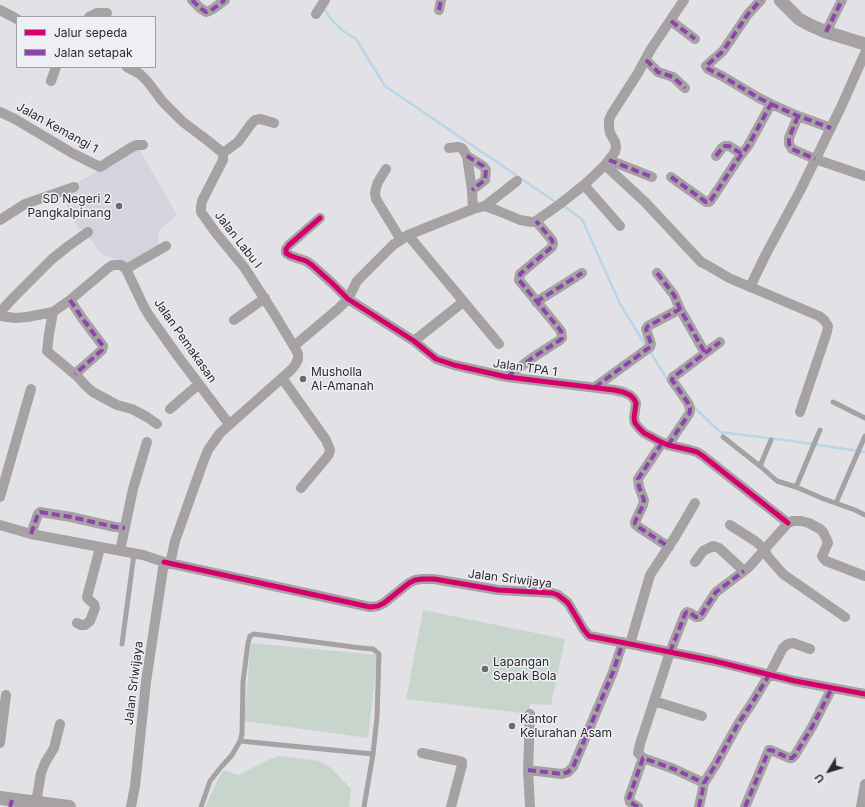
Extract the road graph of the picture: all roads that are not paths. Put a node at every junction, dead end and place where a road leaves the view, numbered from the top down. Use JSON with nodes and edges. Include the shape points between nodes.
{"nodes":[{"id":1,"x":192,"y":0,"type":"edge"},
{"id":2,"x":224,"y":0,"type":"edge"},
{"id":3,"x":325,"y":0,"type":"edge"},
{"id":4,"x":684,"y":0,"type":"edge"},
{"id":5,"x":761,"y":0,"type":"edge"},
{"id":6,"x":780,"y":0,"type":"edge"},
{"id":7,"x":842,"y":0,"type":"edge"},
{"id":8,"x":0,"y":10,"type":"edge"},
{"id":9,"x":107,"y":13,"type":"dead end"},
{"id":10,"x":316,"y":14,"type":"dead end"},
{"id":11,"x":91,"y":16,"type":"edge"},
{"id":12,"x":16,"y":18,"type":"edge"},
{"id":13,"x":670,"y":20,"type":"junction"},
{"id":14,"x":826,"y":32,"type":"junction"},
{"id":15,"x":695,"y":39,"type":"dead end"},
{"id":16,"x":865,"y":44,"type":"edge"},
{"id":17,"x":865,"y":53,"type":"edge"},
{"id":18,"x":646,"y":60,"type":"junction"},
{"id":19,"x":56,"y":68,"type":"edge"},
{"id":20,"x":129,"y":68,"type":"edge"},
{"id":21,"x":51,"y":81,"type":"dead end"},
{"id":22,"x":685,"y":88,"type":"dead end"},
{"id":23,"x":771,"y":104,"type":"junction"},
{"id":24,"x":0,"y":112,"type":"edge"},
{"id":25,"x":798,"y":116,"type":"junction"},
{"id":26,"x":274,"y":123,"type":"dead end"},
{"id":27,"x":831,"y":128,"type":"junction"},
{"id":28,"x":143,"y":145,"type":"dead end"},
{"id":29,"x":449,"y":148,"type":"dead end"},
{"id":30,"x":223,"y":153,"type":"junction"},
{"id":31,"x":742,"y":154,"type":"junction"},
{"id":32,"x":467,"y":156,"type":"junction"},
{"id":33,"x":716,"y":156,"type":"dead end"},
{"id":34,"x":815,"y":159,"type":"junction"},
{"id":35,"x":607,"y":163,"type":"junction"},
{"id":36,"x":386,"y":169,"type":"dead end"},
{"id":37,"x":865,"y":176,"type":"edge"},
{"id":38,"x":652,"y":177,"type":"dead end"},
{"id":39,"x":671,"y":177,"type":"dead end"},
{"id":40,"x":517,"y":181,"type":"dead end"},
{"id":41,"x":584,"y":185,"type":"junction"},
{"id":42,"x":74,"y":187,"type":"dead end"},
{"id":43,"x":472,"y":190,"type":"junction"},
{"id":44,"x":484,"y":206,"type":"junction"},
{"id":45,"x":472,"y":209,"type":"junction"},
{"id":46,"x":320,"y":218,"type":"dead end"},
{"id":47,"x":0,"y":220,"type":"edge"},
{"id":48,"x":536,"y":221,"type":"junction"},
{"id":49,"x":620,"y":226,"type":"dead end"},
{"id":50,"x":88,"y":232,"type":"dead end"},
{"id":51,"x":405,"y":237,"type":"junction"},
{"id":52,"x":166,"y":246,"type":"dead end"},
{"id":53,"x":126,"y":270,"type":"junction"},
{"id":54,"x":582,"y":273,"type":"dead end"},
{"id":55,"x":657,"y":273,"type":"dead end"},
{"id":56,"x":750,"y":287,"type":"junction"},
{"id":57,"x":265,"y":298,"type":"junction"},
{"id":58,"x":348,"y":299,"type":"junction"},
{"id":59,"x":70,"y":300,"type":"junction"},
{"id":60,"x":464,"y":302,"type":"junction"},
{"id":61,"x":536,"y":302,"type":"junction"},
{"id":62,"x":680,"y":309,"type":"junction"},
{"id":63,"x":0,"y":312,"type":"edge"},
{"id":64,"x":53,"y":312,"type":"junction"},
{"id":65,"x":0,"y":316,"type":"edge"},
{"id":66,"x":234,"y":320,"type":"dead end"},
{"id":67,"x":414,"y":341,"type":"junction"},
{"id":68,"x":720,"y":342,"type":"dead end"},
{"id":69,"x":499,"y":344,"type":"dead end"},
{"id":70,"x":294,"y":346,"type":"junction"},
{"id":71,"x":705,"y":353,"type":"junction"},
{"id":72,"x":75,"y":374,"type":"junction"},
{"id":73,"x":507,"y":377,"type":"junction"},
{"id":74,"x":282,"y":378,"type":"junction"},
{"id":75,"x":199,"y":384,"type":"junction"},
{"id":76,"x":595,"y":387,"type":"junction"},
{"id":77,"x":31,"y":389,"type":"dead end"},
{"id":78,"x":833,"y":402,"type":"dead end"},
{"id":79,"x":170,"y":409,"type":"dead end"},
{"id":80,"x":800,"y":412,"type":"dead end"},
{"id":81,"x":865,"y":418,"type":"edge"},
{"id":82,"x":157,"y":424,"type":"dead end"},
{"id":83,"x":229,"y":424,"type":"junction"},
{"id":84,"x":820,"y":430,"type":"dead end"},
{"id":85,"x":865,"y":436,"type":"edge"},
{"id":86,"x":723,"y":437,"type":"dead end"},
{"id":87,"x":771,"y":440,"type":"dead end"},
{"id":88,"x":147,"y":442,"type":"dead end"},
{"id":89,"x":665,"y":444,"type":"junction"},
{"id":90,"x":760,"y":466,"type":"junction"},
{"id":91,"x":301,"y":488,"type":"dead end"},
{"id":92,"x":796,"y":488,"type":"junction"},
{"id":93,"x":0,"y":497,"type":"edge"},
{"id":94,"x":695,"y":503,"type":"dead end"},
{"id":95,"x":836,"y":503,"type":"junction"},
{"id":96,"x":865,"y":515,"type":"edge"},
{"id":97,"x":788,"y":523,"type":"junction"},
{"id":98,"x":0,"y":525,"type":"edge"},
{"id":99,"x":730,"y":525,"type":"dead end"},
{"id":100,"x":125,"y":528,"type":"junction"},
{"id":101,"x":31,"y":534,"type":"junction"},
{"id":102,"x":669,"y":547,"type":"junction"},
{"id":103,"x":100,"y":548,"type":"junction"},
{"id":104,"x":764,"y":550,"type":"junction"},
{"id":105,"x":120,"y":551,"type":"junction"},
{"id":106,"x":134,"y":554,"type":"junction"},
{"id":107,"x":695,"y":562,"type":"dead end"},
{"id":108,"x":167,"y":563,"type":"junction"},
{"id":109,"x":744,"y":571,"type":"junction"},
{"id":110,"x":865,"y":576,"type":"edge"},
{"id":111,"x":845,"y":617,"type":"dead end"},
{"id":112,"x":77,"y":623,"type":"dead end"},
{"id":113,"x":626,"y":643,"type":"junction"},
{"id":114,"x":122,"y":644,"type":"dead end"},
{"id":115,"x":810,"y":648,"type":"dead end"},
{"id":116,"x":670,"y":652,"type":"junction"},
{"id":117,"x":769,"y":675,"type":"junction"},
{"id":118,"x":832,"y":688,"type":"junction"},
{"id":119,"x":865,"y":694,"type":"edge"},
{"id":120,"x":6,"y":695,"type":"dead end"},
{"id":121,"x":654,"y":701,"type":"junction"},
{"id":122,"x":530,"y":714,"type":"dead end"},
{"id":123,"x":702,"y":716,"type":"dead end"},
{"id":124,"x":60,"y":724,"type":"dead end"},
{"id":125,"x":240,"y":741,"type":"junction"},
{"id":126,"x":0,"y":743,"type":"edge"},
{"id":127,"x":422,"y":753,"type":"dead end"},
{"id":128,"x":372,"y":754,"type":"junction"},
{"id":129,"x":643,"y":758,"type":"junction"},
{"id":130,"x":528,"y":770,"type":"junction"},
{"id":131,"x":704,"y":783,"type":"junction"},
{"id":132,"x":865,"y":784,"type":"edge"},
{"id":133,"x":8,"y":802,"type":"edge"},
{"id":134,"x":36,"y":803,"type":"junction"},
{"id":135,"x":69,"y":807,"type":"edge"},
{"id":136,"x":131,"y":807,"type":"edge"},
{"id":137,"x":201,"y":807,"type":"edge"},
{"id":138,"x":364,"y":807,"type":"edge"},
{"id":139,"x":451,"y":807,"type":"edge"},
{"id":140,"x":530,"y":807,"type":"edge"},
{"id":141,"x":638,"y":807,"type":"edge"},
{"id":142,"x":699,"y":807,"type":"edge"},
{"id":143,"x":745,"y":807,"type":"edge"},
{"id":144,"x":861,"y":807,"type":"edge"}],
"edges":[{"from":1,"to":2,"type":"street","via":[[206,12],[210,12]]},
{"from":3,"to":10,"type":"street"},
{"from":4,"to":13,"type":"street"},
{"from":5,"to":23,"type":"street","via":[[748,14],[723,51],[706,66]]},
{"from":6,"to":14,"type":"street","via":[[799,19]]},
{"from":7,"to":14,"type":"street"},
{"from":8,"to":12,"type":"street"},
{"from":9,"to":11,"type":"street"},
{"from":13,"to":15,"type":"street"},
{"from":13,"to":18,"type":"street"},
{"from":14,"to":16,"type":"street"},
{"from":17,"to":27,"type":"street"},
{"from":18,"to":22,"type":"street","via":[[658,72],[673,77]]},
{"from":18,"to":35,"type":"street","via":[[609,120],[610,133],[616,147]]},
{"from":19,"to":21,"type":"street"},
{"from":20,"to":30,"type":"street","via":[[148,81],[163,102],[183,122]]},
{"from":23,"to":25,"type":"street"},
{"from":23,"to":31,"type":"street"},
{"from":24,"to":28,"type":"street","name":"Jalan Kemangi 1","via":[[100,167],[132,147]]},
{"from":25,"to":27,"type":"street"},
{"from":25,"to":34,"type":"street","via":[[788,138],[789,144],[792,149]]},
{"from":26,"to":30,"type":"street","via":[[255,120],[238,142]]},
{"from":27,"to":34,"type":"street"},
{"from":29,"to":32,"type":"street","via":[[462,148]]},
{"from":30,"to":57,"type":"street","name":"Jalan Labu I","via":[[223,160],[202,201],[201,212]]},
{"from":31,"to":33,"type":"street","via":[[725,146]]},
{"from":31,"to":39,"type":"street","via":[[709,202]]},
{"from":32,"to":43,"type":"street"},
{"from":32,"to":43,"type":"street","via":[[486,170],[485,180]]},
{"from":34,"to":37,"type":"street"},
{"from":34,"to":56,"type":"street"},
{"from":35,"to":38,"type":"street"},
{"from":35,"to":41,"type":"street"},
{"from":35,"to":56,"type":"street","via":[[702,262]]},
{"from":36,"to":51,"type":"street","via":[[376,188],[376,199]]},
{"from":40,"to":44,"type":"street"},
{"from":41,"to":48,"type":"street"},
{"from":41,"to":49,"type":"street"},
{"from":42,"to":47,"type":"street","via":[[25,204]]},
{"from":43,"to":45,"type":"street"},
{"from":44,"to":45,"type":"street"},
{"from":44,"to":48,"type":"street","via":[[520,220]]},
{"from":45,"to":51,"type":"street"},
{"from":46,"to":58,"type":"street","name":"Jalan TPA 1","via":[[289,245],[286,251],[289,255],[312,265]]},
{"from":48,"to":61,"type":"street","via":[[553,244],[520,274],[519,280]]},
{"from":50,"to":63,"type":"street","via":[[52,259]]},
{"from":51,"to":58,"type":"street","via":[[393,245],[357,281]]},
{"from":51,"to":60,"type":"street"},
{"from":52,"to":53,"type":"street"},
{"from":53,"to":59,"type":"street","via":[[121,265],[113,265]]},
{"from":53,"to":75,"type":"street","name":"Jalan Pemakasan","via":[[150,317]]},
{"from":54,"to":61,"type":"street"},
{"from":55,"to":62,"type":"street","via":[[674,295]]},
{"from":56,"to":80,"type":"street","via":[[819,316],[827,323],[827,332]]},
{"from":57,"to":66,"type":"street"},
{"from":57,"to":70,"type":"street","name":"Jalan Labu I"},
{"from":58,"to":67,"type":"street","name":"Jalan TPA 1"},
{"from":58,"to":70,"type":"street"},
{"from":59,"to":64,"type":"street"},
{"from":59,"to":72,"type":"street","via":[[103,346],[102,350]]},
{"from":60,"to":67,"type":"street"},
{"from":60,"to":69,"type":"street"},
{"from":61,"to":73,"type":"street","via":[[561,331],[562,338]]},
{"from":62,"to":71,"type":"street"},
{"from":62,"to":76,"type":"street","via":[[648,326],[646,329],[650,347]]},
{"from":64,"to":65,"type":"street","via":[[15,318]]},
{"from":64,"to":72,"type":"street","via":[[48,351]]},
{"from":67,"to":73,"type":"street","name":"Jalan TPA 1","via":[[436,359]]},
{"from":68,"to":71,"type":"street"},
{"from":70,"to":74,"type":"street","via":[[298,359]]},
{"from":71,"to":89,"type":"street","via":[[676,374],[672,380],[688,403],[690,411]]},
{"from":72,"to":82,"type":"street","via":[[93,392],[132,409]]},
{"from":73,"to":76,"type":"street","name":"Jalan TPA 1"},
{"from":74,"to":83,"type":"street"},
{"from":74,"to":91,"type":"street","via":[[326,440],[330,450]]},
{"from":75,"to":79,"type":"street"},
{"from":75,"to":83,"type":"street","name":"Jalan Pemakasan"},
{"from":76,"to":89,"type":"street","name":"Jalan TPA 1","via":[[623,392],[634,398],[635,423],[644,432]]},
{"from":77,"to":93,"type":"street"},
{"from":78,"to":81,"type":"lane"},
{"from":83,"to":108,"type":"street","via":[[208,450]]},
{"from":84,"to":92,"type":"lane"},
{"from":85,"to":95,"type":"lane"},
{"from":86,"to":90,"type":"lane"},
{"from":87,"to":90,"type":"lane"},
{"from":88,"to":100,"type":"street"},
{"from":89,"to":97,"type":"street","name":"Jalan TPA 1","via":[[697,452]]},
{"from":89,"to":102,"type":"street","via":[[638,479],[644,505],[634,522]]},
{"from":90,"to":92,"type":"lane","via":[[777,481]]},
{"from":92,"to":95,"type":"lane"},
{"from":94,"to":102,"type":"street"},
{"from":95,"to":96,"type":"lane"},
{"from":97,"to":104,"type":"street"},
{"from":97,"to":110,"type":"street","via":[[801,521],[820,529],[828,540],[822,556],[824,559]]},
{"from":98,"to":101,"type":"street","name":"Jalan Sriwijaya"},
{"from":99,"to":104,"type":"street"},
{"from":100,"to":101,"type":"street","via":[[41,512],[38,513]]},
{"from":100,"to":105,"type":"street"},
{"from":101,"to":103,"type":"street","name":"Jalan Sriwijaya"},
{"from":102,"to":113,"type":"street","via":[[650,575]]},
{"from":103,"to":105,"type":"street","name":"Jalan Sriwijaya"},
{"from":103,"to":112,"type":"street","via":[[87,597],[95,608],[90,621],[85,625]]},
{"from":104,"to":109,"type":"street"},
{"from":104,"to":111,"type":"street","via":[[788,577]]},
{"from":105,"to":106,"type":"street","name":"Jalan Sriwijaya"},
{"from":106,"to":108,"type":"street","name":"Jalan Sriwijaya"},
{"from":106,"to":114,"type":"lane"},
{"from":107,"to":109,"type":"street","via":[[703,551],[713,546],[719,548]]},
{"from":108,"to":113,"type":"street","name":"Jalan Sriwijaya","via":[[370,607],[384,603],[409,583],[422,579],[498,590],[552,593],[568,603],[589,636]]},
{"from":108,"to":136,"type":"street","name":"Jalan Sriwijaya","via":[[146,682]]},
{"from":109,"to":116,"type":"street","via":[[716,592],[699,617],[690,612],[685,614]]},
{"from":113,"to":116,"type":"street","name":"Jalan Sriwijaya"},
{"from":113,"to":130,"type":"street","via":[[573,767],[562,774]]},
{"from":115,"to":117,"type":"street","via":[[788,644],[783,648]]},
{"from":116,"to":117,"type":"street","name":"Jalan Sriwijaya"},
{"from":116,"to":121,"type":"street"},
{"from":117,"to":118,"type":"street","name":"Jalan Sriwijaya"},
{"from":117,"to":131,"type":"street"},
{"from":118,"to":119,"type":"street","name":"Jalan Sriwijaya"},
{"from":118,"to":143,"type":"street","via":[[792,758],[769,750]]},
{"from":120,"to":126,"type":"street"},
{"from":121,"to":123,"type":"street"},
{"from":121,"to":129,"type":"street","via":[[638,753]]},
{"from":122,"to":130,"type":"street"},
{"from":124,"to":134,"type":"street","via":[[54,748],[41,772]]},
{"from":125,"to":128,"type":"lane"},
{"from":125,"to":128,"type":"lane","via":[[248,643],[250,636],[254,634],[378,651],[380,657]]},
{"from":125,"to":137,"type":"lane","via":[[210,782]]},
{"from":127,"to":139,"type":"street","via":[[462,762]]},
{"from":128,"to":138,"type":"lane"},
{"from":129,"to":131,"type":"street"},
{"from":129,"to":141,"type":"street","via":[[629,798],[630,802]]},
{"from":130,"to":140,"type":"street"},
{"from":131,"to":142,"type":"street"},
{"from":132,"to":144,"type":"street"},
{"from":133,"to":134,"type":"main road"},
{"from":134,"to":135,"type":"main road"}]}
